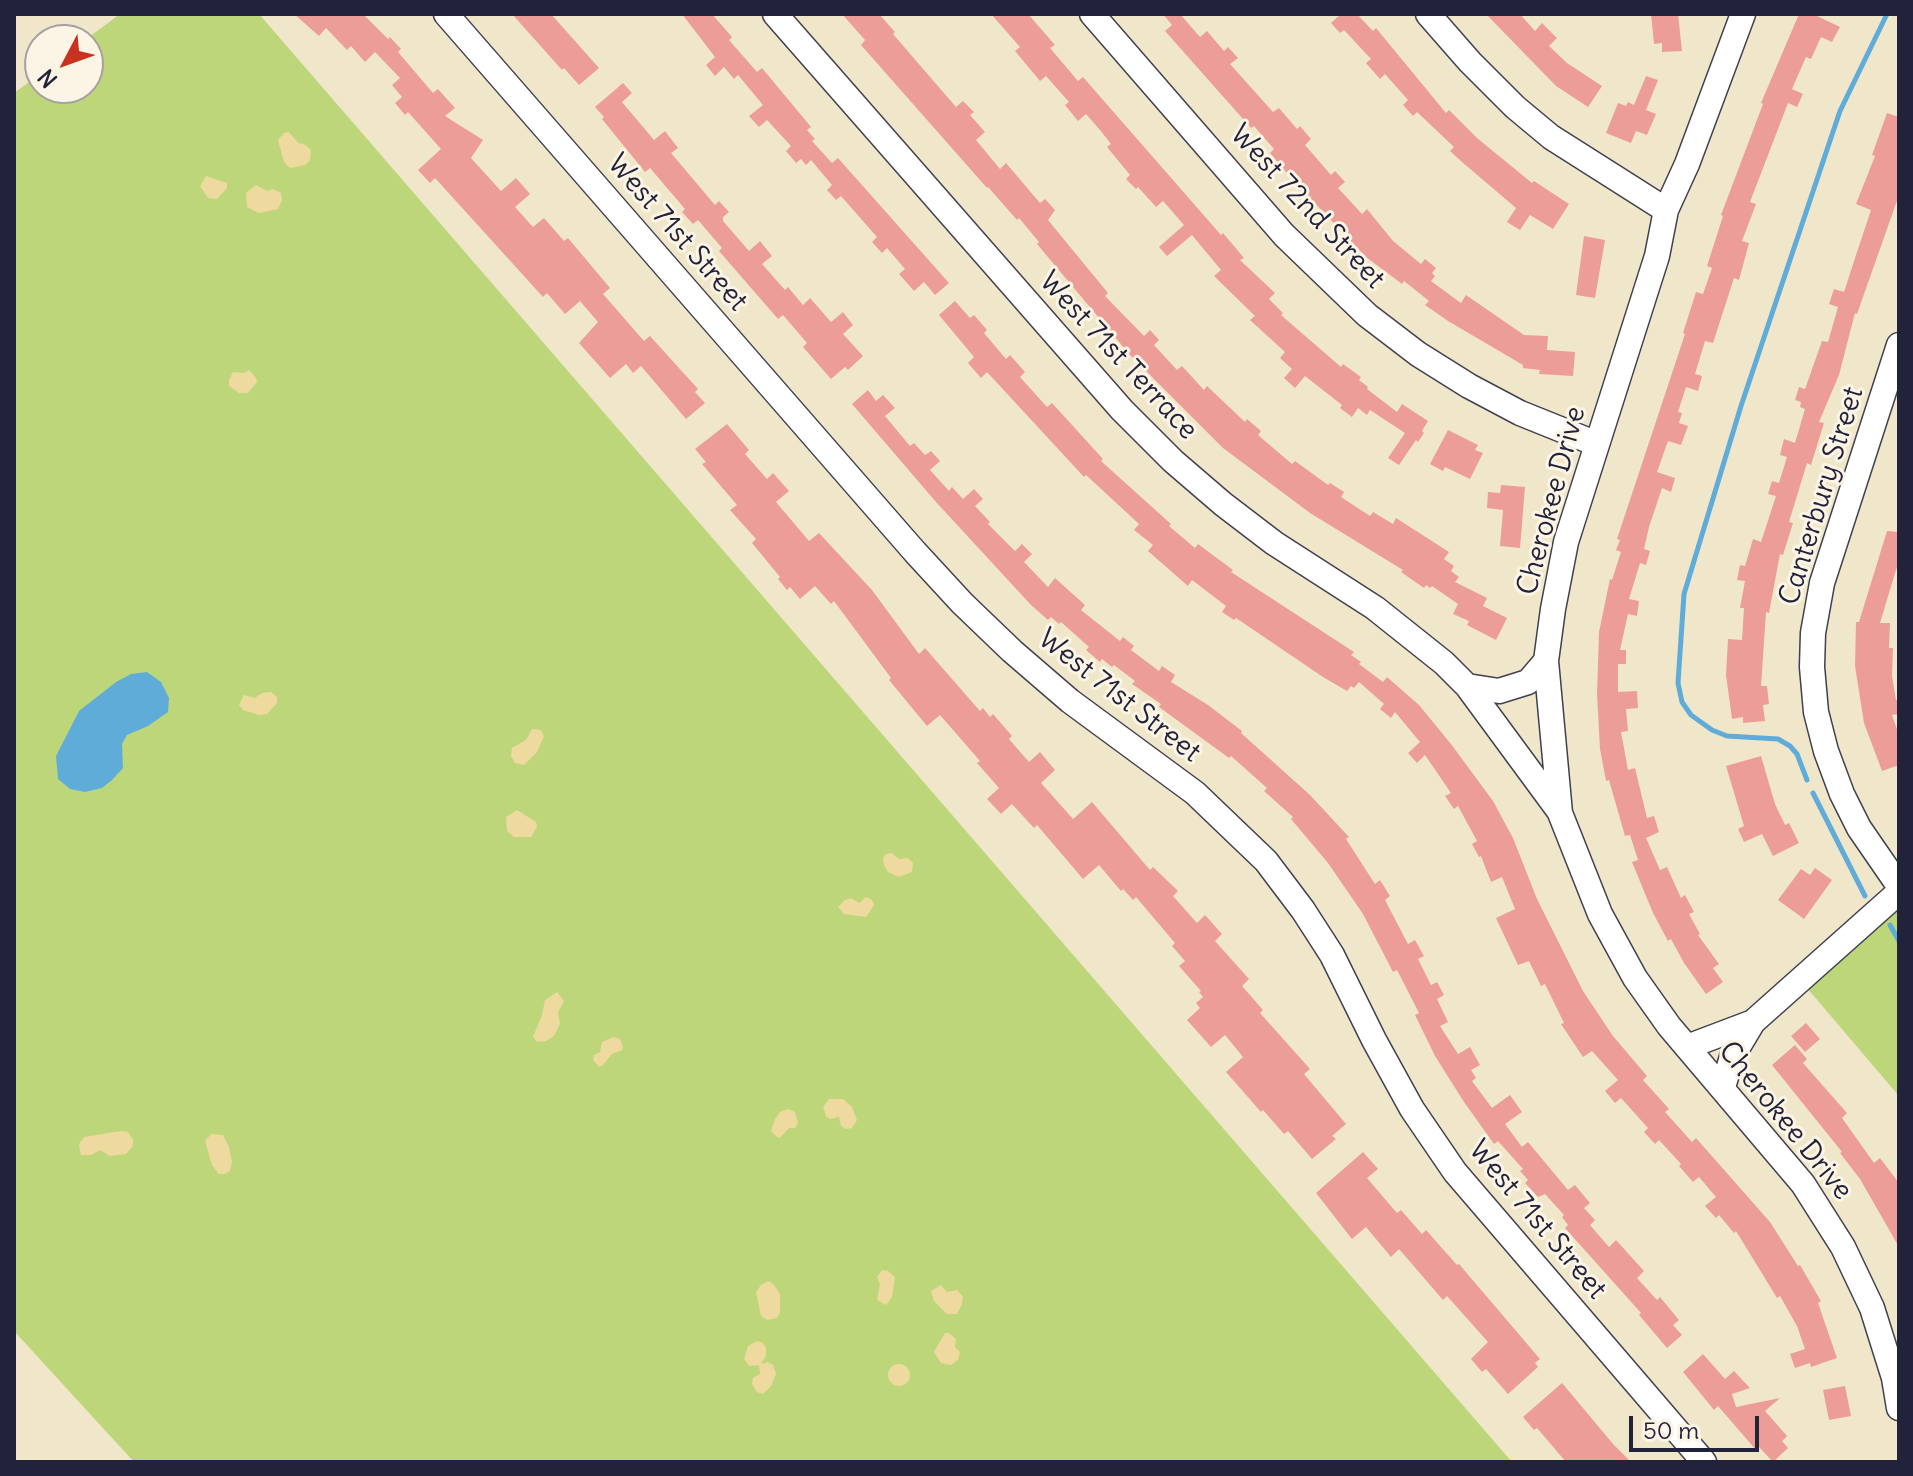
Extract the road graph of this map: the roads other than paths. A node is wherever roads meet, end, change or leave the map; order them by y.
1 (446, 14) edge
2 (775, 14) edge
3 (1092, 14) edge
4 (1428, 14) edge
5 (1743, 14) edge
6 (1666, 210) junction
7 (1899, 345) edge
8 (1597, 444) junction
9 (1546, 661) junction
10 (1467, 686) junction
11 (1560, 813) junction
12 (1899, 886) edge
13 (1899, 892) edge
14 (1753, 1022) junction
15 (1687, 1047) junction
16 (1723, 1087) junction
17 (1899, 1408) edge
18 (1704, 1462) edge

1 - 18 street, West 71st Street
2 - 10 street, West 71st Terrace
3 - 8 street, West 72nd Street
4 - 6 street
5 - 6 street, Cherokee Drive
6 - 8 street, Cherokee Drive
7 - 12 street, Canterbury Street
8 - 9 street, Cherokee Drive
9 - 10 street
9 - 11 street, Cherokee Drive
10 - 11 street, West 71st Terrace
11 - 15 street, Cherokee Drive
13 - 14 street
14 - 15 street
14 - 16 street
15 - 16 street, Cherokee Drive
16 - 17 street, Cherokee Drive

